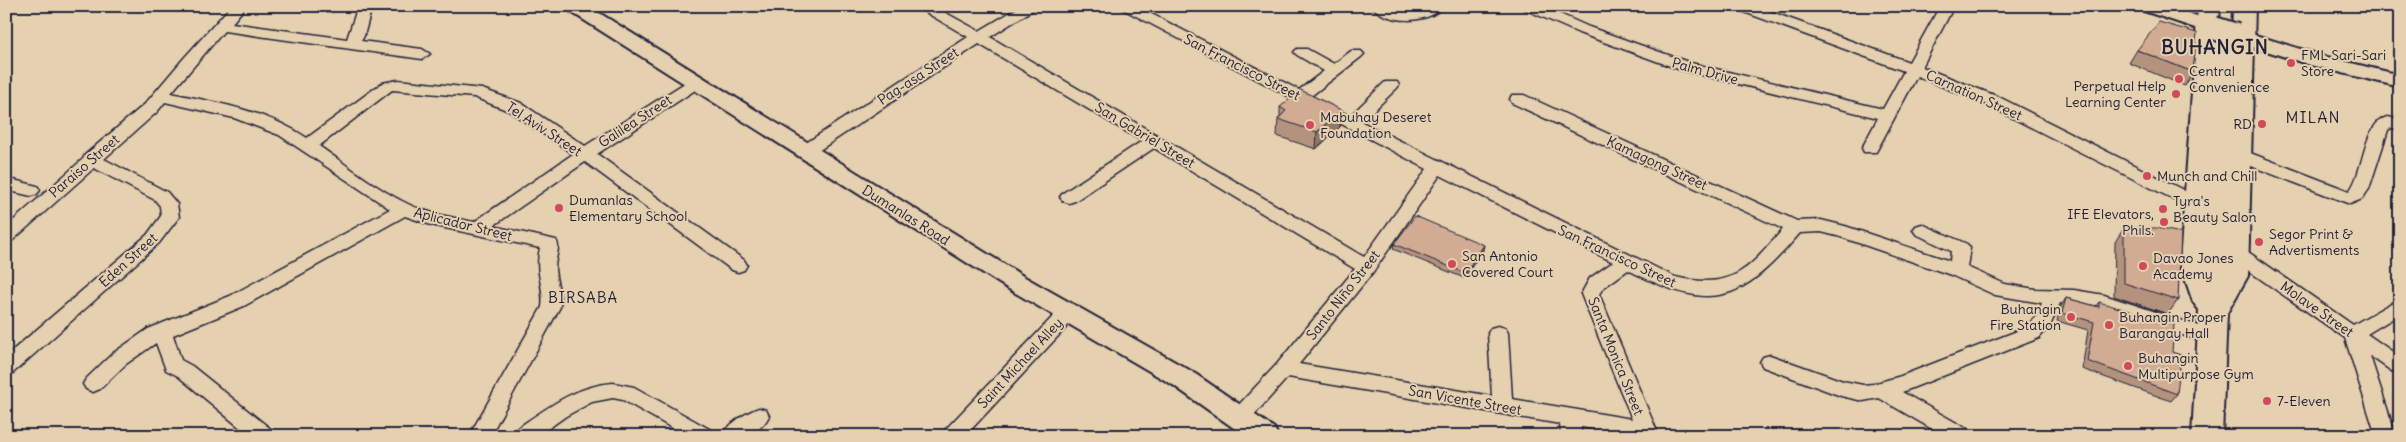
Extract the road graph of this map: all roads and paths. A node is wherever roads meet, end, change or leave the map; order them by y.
1 (239, 6) edge
2 (364, 6) edge
3 (575, 6) edge
4 (922, 6) edge
5 (1032, 6) edge
6 (1124, 6) edge
7 (1379, 6) edge
8 (1436, 6) edge
9 (1529, 6) edge
10 (1741, 6) edge
11 (1947, 6) edge
12 (2148, 6) edge
13 (2244, 6) edge
14 (2224, 25) edge
15 (221, 26) junction
16 (979, 37) junction
17 (352, 43) junction
18 (1302, 52) dead end
19 (422, 54) dead end
20 (1356, 54) dead end
21 (1912, 69) junction
22 (1334, 70) junction
23 (2400, 81) edge
24 (697, 82) junction
25 (1391, 85) dead end
26 (162, 96) junction
27 (1300, 97) junction
28 (1518, 99) dead end
29 (1887, 115) junction
30 (1352, 123) junction
31 (2400, 124) edge
32 (1154, 141) junction
33 (308, 146) junction
34 (1870, 148) dead end
35 (806, 151) junction
36 (585, 154) junction
37 (2239, 155) junction
38 (91, 159) junction
39 (1437, 167) junction
40 (6, 184) edge
41 (31, 190) dead end
42 (1069, 197) dead end
43 (2197, 204) junction
44 (404, 209) junction
45 (1795, 227) junction
46 (476, 229) junction
47 (1922, 230) dead end
48 (6, 237) edge
49 (2235, 252) junction
50 (1626, 262) junction
51 (738, 265) dead end
52 (1367, 267) junction
53 (1957, 270) junction
54 (2052, 298) junction
55 (2400, 305) edge
56 (1068, 312) junction
57 (2211, 326) junction
58 (162, 331) junction
59 (1498, 333) dead end
60 (2353, 334) junction
61 (1770, 362) dead end
62 (2400, 367) edge
63 (6, 368) edge
64 (1284, 369) junction
65 (93, 384) dead end
66 (1882, 390) junction
67 (1502, 406) junction
68 (759, 416) dead end
69 (1240, 417) junction
70 (1570, 427) edge
71 (1648, 433) edge
72 (265, 436) edge
73 (479, 436) edge
74 (522, 436) edge
75 (704, 436) edge
76 (732, 436) edge
77 (952, 436) edge
78 (1265, 436) edge
79 (1962, 436) edge
80 (2206, 436) edge
81 (2386, 436) edge

1 - 15 street, Paraiso Street
2 - 17 street
3 - 24 main road, Dumanlas Road
4 - 16 street, San Gabriel Street
5 - 16 street, Pag-asa Street
6 - 27 street, San Francisco Street
7 - 8 street
9 - 29 street, Palm Drive
10 - 21 street, Carnation Street
11 - 21 street
12 - 14 main road
13 - 14 highway
14 - 23 main road
14 - 37 highway
14 - 43 highway
14 - 57 highway
15 - 17 street
15 - 26 street, Paraiso Street
16 - 32 street, San Gabriel Street
16 - 35 street, Pag-asa Street
17 - 19 street
18 - 22 street
20 - 22 street
21 - 29 street
21 - 43 street, Carnation Street
22 - 27 street
24 - 35 main road, Dumanlas Road
24 - 36 street, Galilea Street
25 - 30 street
26 - 33 street, Aplicador Street
26 - 38 street, Paraiso Street
27 - 30 street, San Francisco Street
28 - 45 street, Kamagong Street
29 - 34 street
30 - 39 street, San Francisco Street
31 - 37 street
32 - 42 street
32 - 52 street, San Gabriel Street
33 - 36 street, Tel Aviv Street
33 - 44 street, Aplicador Street
35 - 56 main road, Dumanlas Road
36 - 46 street, Galilea Street
36 - 51 street, Tel Aviv Street
37 - 49 highway
38 - 48 street, Paraiso Street
38 - 63 street, Eden Street
39 - 50 street, San Francisco Street
39 - 52 street, Santo Niño Street
40 - 41 street
43 - 57 highway
44 - 46 street, Aplicador Street
44 - 58 street
45 - 50 street, San Francisco Street
45 - 53 street
46 - 73 street, Aplicador Street
47 - 53 street
49 - 57 highway
49 - 60 street, Molave Street
50 - 71 street, Santa Monica Street
52 - 64 street, Santo Niño Street
53 - 54 street
54 - 57 street
54 - 66 street
55 - 60 street
56 - 69 main road, Dumanlas Road
56 - 77 street, Saint Michael Alley
57 - 80 highway
58 - 65 street
58 - 72 street
59 - 67 street
60 - 62 street, Molave Street
60 - 81 street
61 - 66 street
64 - 67 street, San Vicente Street
64 - 69 street, Santo Niño Street
66 - 79 street
67 - 70 street, San Vicente Street
68 - 76 street
69 - 78 main road, Dumanlas Road
70 - 71 street, San Vicente Street
74 - 75 street

